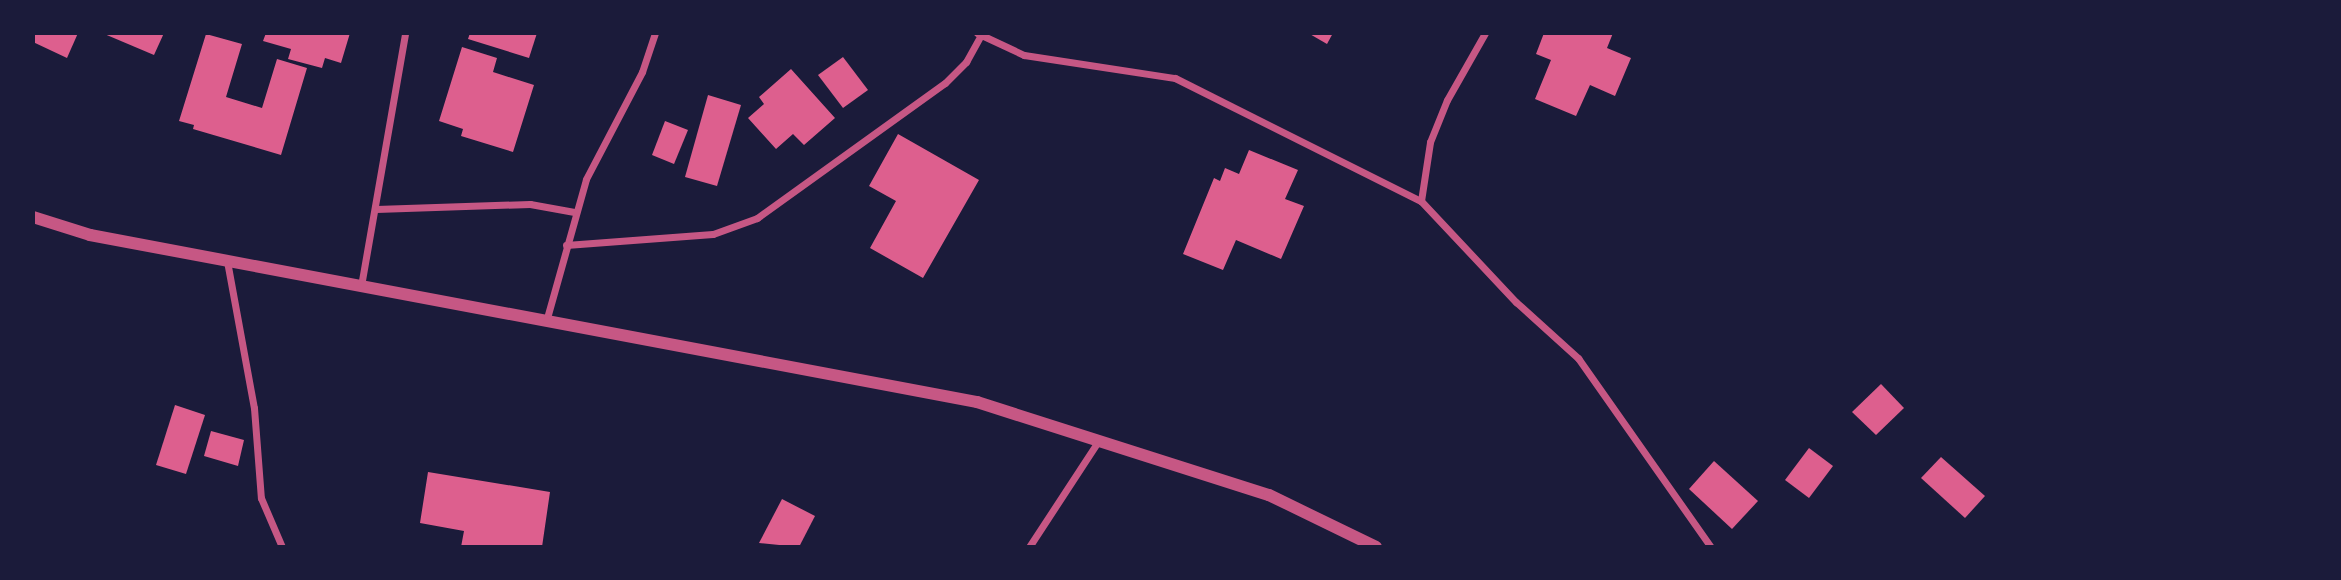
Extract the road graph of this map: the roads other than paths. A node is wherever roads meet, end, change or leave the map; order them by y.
1 (405, 33) edge
2 (655, 33) edge
3 (1485, 33) edge
4 (979, 35) edge
5 (1421, 201) junction
6 (376, 209) junction
7 (574, 212) junction
8 (33, 217) edge
9 (566, 245) junction
10 (226, 258) junction
11 (361, 286) junction
12 (547, 318) junction
13 (1100, 440) junction
14 (282, 547) edge
15 (1029, 547) edge
16 (1376, 547) edge
17 (1711, 547) edge

1 - 6 street
2 - 7 street
3 - 5 street
4 - 5 street
4 - 9 street
5 - 17 street
6 - 7 street
6 - 11 street
7 - 9 street
8 - 10 street
9 - 12 street
10 - 11 street
10 - 14 street
11 - 12 street
12 - 13 street
13 - 15 street
13 - 16 street

